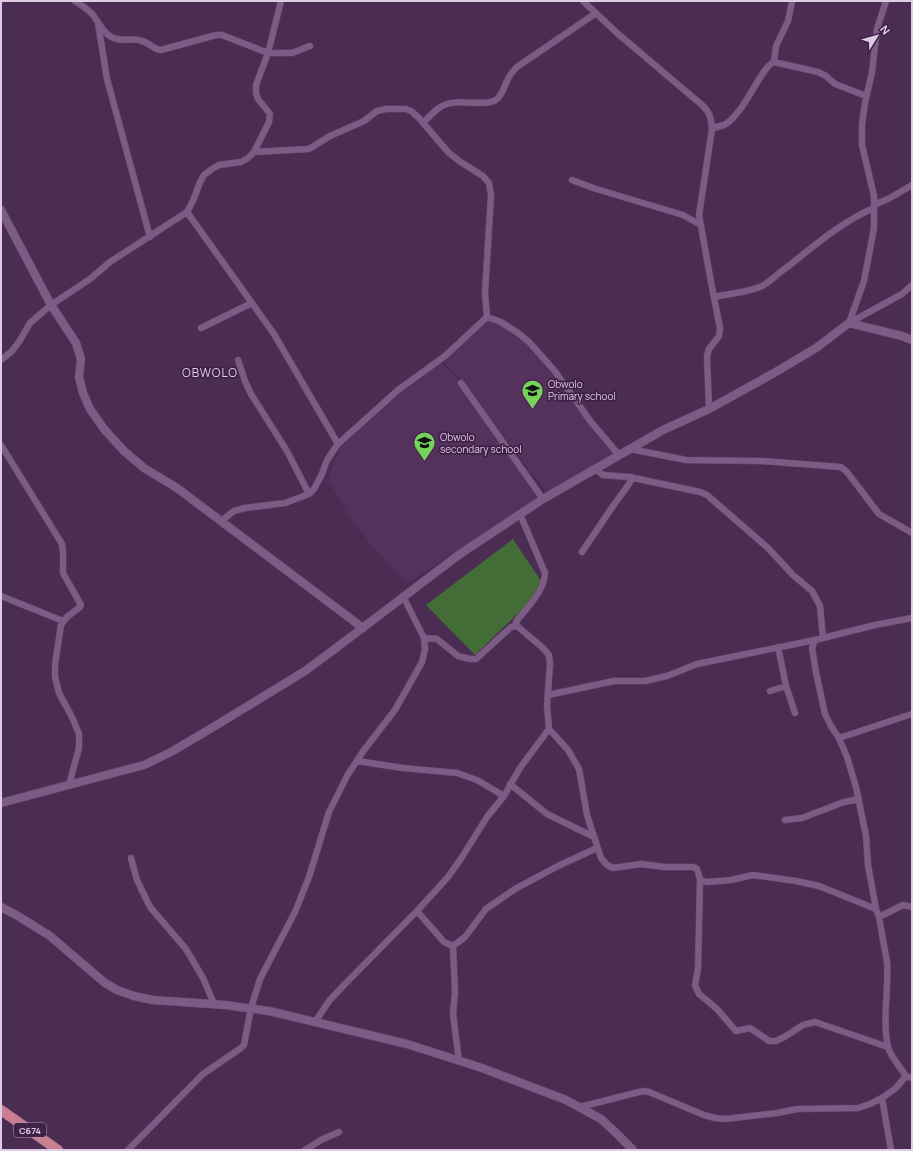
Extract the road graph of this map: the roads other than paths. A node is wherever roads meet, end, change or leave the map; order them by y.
1 (76, 1) edge
2 (281, 1) edge
3 (583, 1) edge
4 (792, 1) edge
5 (886, 1) edge
6 (596, 13) junction
7 (98, 24) junction
8 (310, 46) dead end
9 (268, 53) junction
10 (774, 62) junction
11 (866, 96) junction
12 (423, 123) junction
13 (712, 129) junction
14 (254, 152) junction
15 (572, 180) dead end
16 (912, 185) edge
17 (874, 207) junction
18 (1, 210) edge
19 (187, 212) junction
20 (701, 226) junction
21 (150, 237) junction
22 (912, 285) edge
23 (714, 297) junction
24 (252, 303) junction
25 (51, 306) junction
26 (487, 317) junction
27 (849, 323) junction
28 (202, 328) dead end
29 (912, 340) edge
30 (1, 360) edge
31 (238, 360) dead end
32 (461, 383) dead end
33 (709, 409) junction
34 (338, 444) junction
35 (1, 445) edge
36 (630, 449) junction
37 (619, 455) junction
38 (595, 469) junction
39 (632, 477) junction
40 (309, 494) junction
41 (543, 499) junction
42 (520, 514) junction
43 (221, 521) junction
44 (912, 533) edge
45 (582, 552) dead end
46 (1, 596) edge
47 (403, 596) junction
48 (912, 618) edge
49 (63, 621) junction
50 (517, 626) junction
51 (363, 628) junction
52 (424, 638) junction
53 (824, 638) junction
54 (815, 640) junction
55 (778, 648) junction
56 (786, 686) junction
57 (770, 691) dead end
58 (548, 695) junction
59 (795, 713) dead end
60 (912, 714) edge
61 (549, 729) junction
62 (839, 738) junction
63 (357, 761) junction
64 (510, 784) junction
65 (69, 785) junction
66 (504, 796) junction
67 (859, 799) junction
68 (1, 804) edge
69 (785, 820) dead end
70 (594, 837) junction
71 (597, 848) junction
72 (131, 858) dead end
73 (700, 879) junction
74 (1, 907) edge
75 (912, 907) edge
76 (876, 909) junction
77 (417, 911) junction
78 (879, 917) junction
79 (454, 946) junction
80 (214, 1004) junction
81 (251, 1008) junction
82 (315, 1022) junction
83 (888, 1047) junction
84 (459, 1061) junction
85 (909, 1077) edge
86 (882, 1098) junction
87 (580, 1107) junction
88 (1, 1110) edge
89 (339, 1132) dead end
90 (58, 1150) edge
91 (128, 1150) edge
92 (305, 1150) edge
93 (633, 1150) edge
94 (891, 1150) edge

1 - 7 street
2 - 9 street
3 - 6 street
4 - 10 street
5 - 11 street
6 - 12 street
6 - 13 street
7 - 9 street
7 - 21 street
8 - 9 street
9 - 14 street
10 - 11 street
10 - 13 street
11 - 17 street
12 - 14 street
12 - 26 street
13 - 20 street
14 - 19 street
15 - 20 street
16 - 17 street
17 - 23 street
17 - 27 street
18 - 25 street
19 - 21 street
19 - 24 street
20 - 23 street
21 - 25 street
22 - 27 street
23 - 33 street
24 - 28 street
24 - 34 street
25 - 30 street
25 - 43 street
26 - 34 street
26 - 37 street
27 - 29 street
27 - 33 street
31 - 40 street
32 - 41 street
33 - 36 street
34 - 40 street
35 - 49 street
36 - 37 street
36 - 44 street
37 - 38 street
38 - 39 street
38 - 41 street
39 - 45 street
39 - 53 street
40 - 43 street
41 - 42 street
42 - 47 street
42 - 50 street
43 - 51 street
46 - 49 street
47 - 51 street
47 - 52 street
48 - 53 street
49 - 65 street
50 - 52 street
50 - 58 street
51 - 65 street
52 - 63 street
53 - 54 street
54 - 55 street
54 - 62 street
55 - 56 street
55 - 58 street
56 - 57 street
56 - 59 street
58 - 61 street
60 - 62 street
61 - 64 street
61 - 70 street
62 - 67 street
63 - 66 street
63 - 81 street
64 - 66 street
64 - 70 street
65 - 68 street
66 - 77 street
67 - 69 street
67 - 76 street
70 - 71 street
71 - 73 street
71 - 79 street
72 - 80 street
73 - 76 street
73 - 83 street
74 - 80 street
75 - 78 street
76 - 78 street
77 - 79 street
77 - 82 street
78 - 83 street
79 - 84 street
80 - 81 street
81 - 82 street
81 - 91 street
82 - 84 street
83 - 85 street
84 - 87 street
85 - 86 street
86 - 87 street
86 - 94 street
87 - 93 street
88 - 90 main road, C674
89 - 92 street

